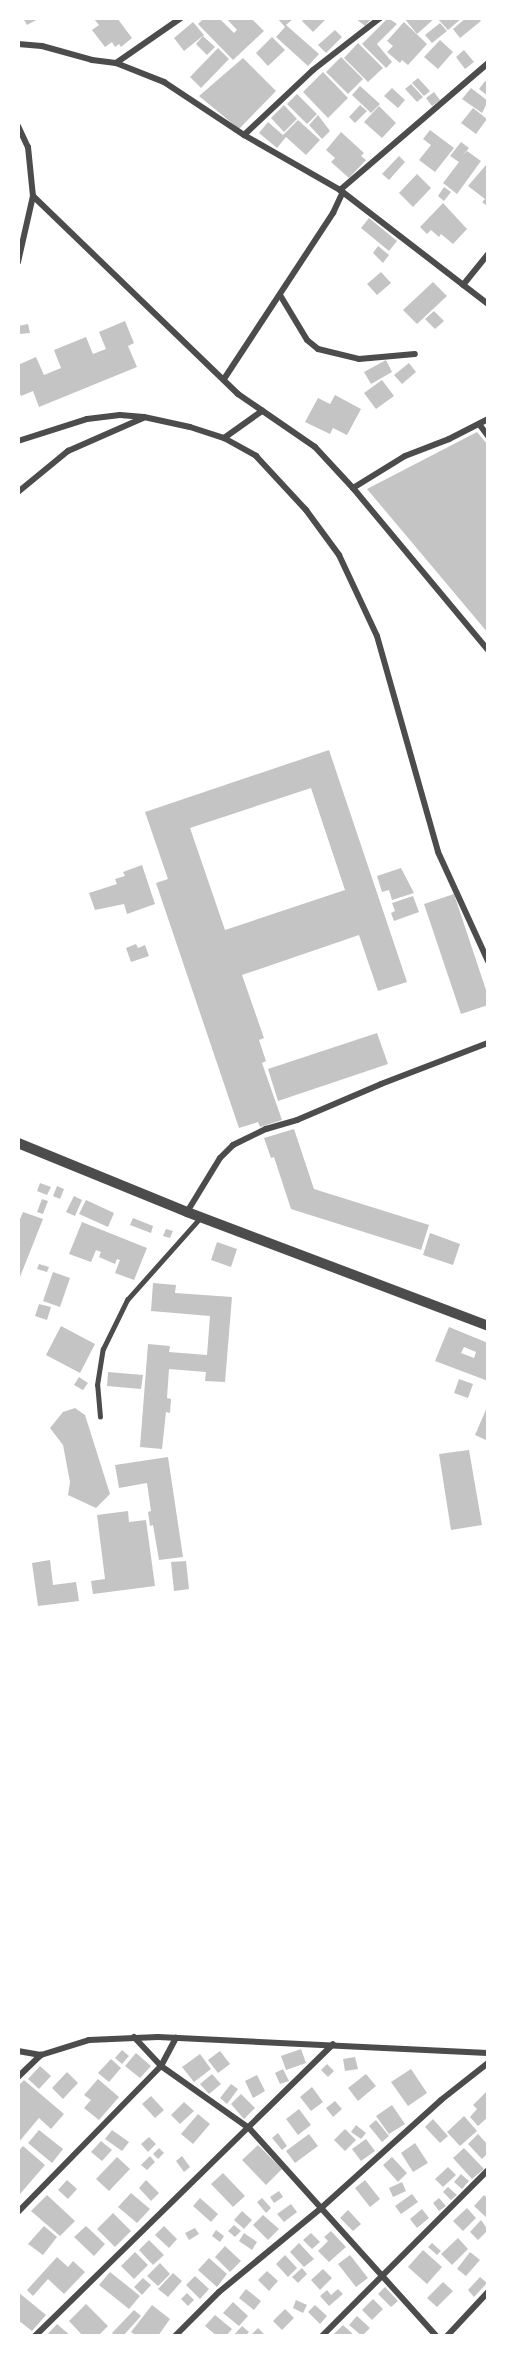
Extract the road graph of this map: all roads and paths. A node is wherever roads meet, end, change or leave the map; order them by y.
1 (181, 18) edge
2 (380, 18) edge
3 (18, 44) edge
4 (116, 63) junction
5 (488, 63) edge
6 (18, 126) edge
7 (244, 135) junction
8 (342, 191) junction
9 (33, 196) junction
10 (488, 254) edge
11 (18, 262) edge
12 (464, 285) junction
13 (280, 295) junction
14 (488, 304) edge
15 (415, 354) dead end
16 (224, 379) junction
17 (262, 411) junction
18 (144, 417) junction
19 (488, 419) edge
20 (479, 424) junction
21 (488, 436) edge
22 (224, 438) junction
23 (18, 441) edge
24 (353, 488) junction
25 (18, 492) edge
26 (488, 650) edge
27 (488, 961) edge
28 (488, 1042) edge
29 (18, 1143) edge
30 (188, 1212) junction
31 (201, 1217) junction
32 (488, 1326) edge
33 (100, 1417) dead end
34 (134, 2037) junction
35 (176, 2038) junction
36 (333, 2044) junction
37 (18, 2051) edge
38 (488, 2053) edge
39 (40, 2055) junction
40 (488, 2063) edge
41 (161, 2066) junction
42 (18, 2077) edge
43 (249, 2128) junction
44 (488, 2170) edge
45 (320, 2209) junction
46 (18, 2212) edge
47 (382, 2276) junction
48 (488, 2292) edge
49 (35, 2336) edge
50 (175, 2336) edge
51 (322, 2336) edge
52 (436, 2336) edge
53 (447, 2336) edge

1 - 4 street
2 - 7 street
3 - 4 street
4 - 7 street
5 - 8 street
6 - 9 street
7 - 8 street
8 - 12 street
8 - 13 street
9 - 11 street
9 - 16 street
10 - 12 street
12 - 14 street
13 - 15 street
13 - 16 street
16 - 17 street
17 - 22 street
17 - 24 street
18 - 22 street
18 - 23 street
18 - 25 street
19 - 20 street
20 - 21 street
20 - 24 street
22 - 27 street
24 - 26 street
28 - 30 street
29 - 30 street
30 - 31 street
31 - 32 street
31 - 33 lane
34 - 35 street
34 - 39 street
34 - 41 street
35 - 36 street
35 - 41 street
36 - 38 street
36 - 43 street
37 - 39 street
39 - 42 street
40 - 45 street
41 - 43 street
41 - 46 street
43 - 45 street
43 - 49 street
44 - 47 street
45 - 47 street
45 - 50 street
47 - 51 street
47 - 52 street
48 - 53 street

